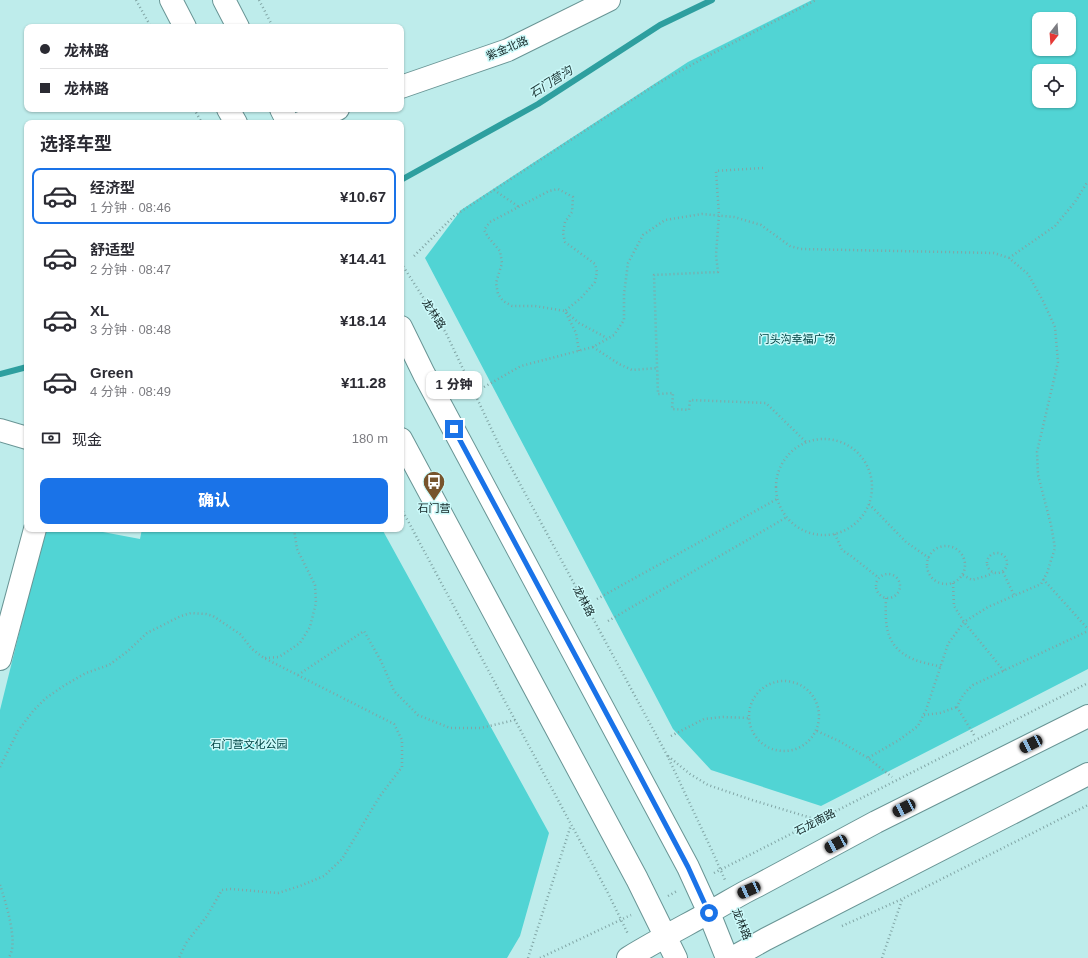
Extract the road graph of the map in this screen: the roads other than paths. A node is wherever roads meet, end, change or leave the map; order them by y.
1 (171, 0) edge
2 (224, 0) edge
3 (609, 0) edge
4 (183, 24) edge
5 (236, 24) edge
6 (404, 86) edge
7 (330, 112) edge
8 (308, 120) edge
9 (404, 333) edge
10 (0, 430) edge
11 (24, 437) edge
12 (404, 445) edge
13 (34, 532) edge
14 (0, 659) edge
15 (1088, 716) edge
16 (1088, 774) edge
17 (709, 913) junction
18 (665, 936) junction
19 (633, 955) edge
20 (676, 958) edge
21 (727, 958) edge
22 (732, 958) edge

1 - 4 main road
2 - 5 main road
3 - 6 main road, 紫金北路
7 - 8 main road
9 - 17 main road
10 - 11 main road
12 - 18 main road
13 - 14 main road
15 - 17 main road
16 - 22 main road
17 - 18 main road
17 - 21 main road
18 - 19 main road
18 - 20 main road

